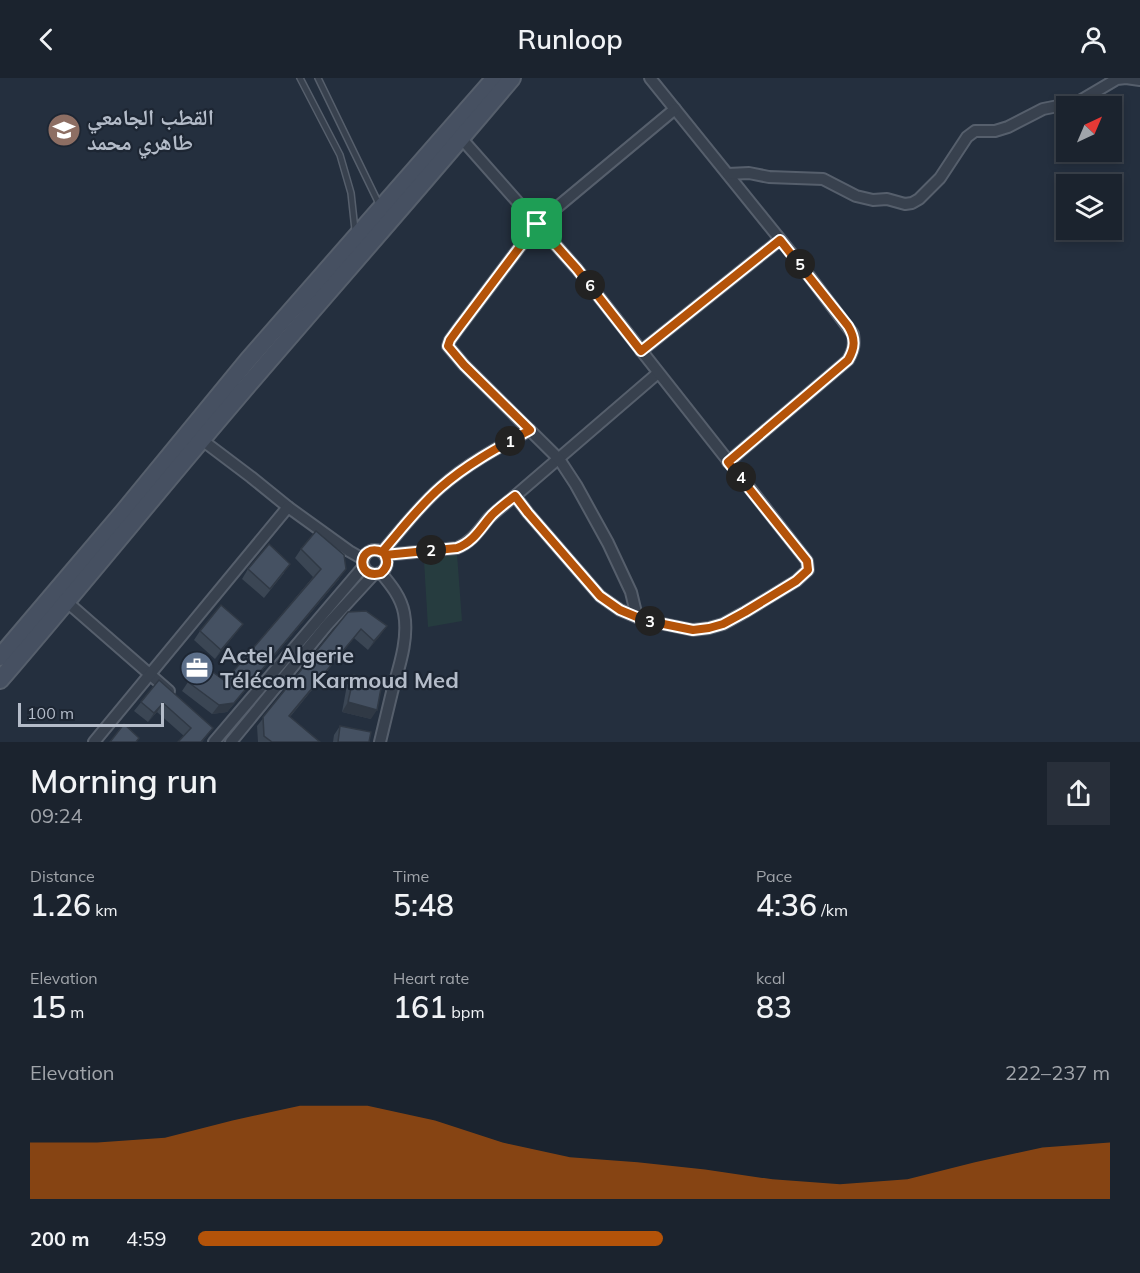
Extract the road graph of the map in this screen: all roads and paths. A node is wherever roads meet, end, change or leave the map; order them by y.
1 (300, 78) edge
2 (318, 78) edge
3 (495, 78) edge
4 (512, 78) edge
5 (650, 78) edge
6 (1140, 80) edge
7 (675, 109) junction
8 (461, 138) junction
9 (728, 174) junction
10 (385, 215) junction
11 (537, 224) junction
12 (356, 237) junction
13 (780, 240) junction
14 (641, 351) junction
15 (658, 373) junction
16 (530, 430) junction
17 (202, 440) junction
18 (559, 459) junction
19 (728, 462) junction
20 (515, 496) junction
21 (288, 507) junction
22 (131, 514) junction
23 (383, 553) junction
24 (363, 563) junction
25 (377, 574) junction
26 (67, 602) junction
27 (637, 617) junction
28 (0, 657) edge
29 (150, 675) junction
30 (0, 680) edge
31 (176, 697) edge
32 (215, 735) edge
33 (94, 742) edge
34 (230, 742) edge
35 (380, 742) edge

1 - 12 lane
2 - 10 lane
3 - 10 main road
4 - 8 main road
5 - 7 street
6 - 9 street
7 - 9 street
7 - 11 street
8 - 10 main road
8 - 11 street
9 - 13 street
10 - 12 main road
10 - 17 main road
11 - 14 street
11 - 16 street
12 - 22 main road
13 - 14 street
13 - 19 street
14 - 15 street
15 - 18 street
15 - 19 street
16 - 18 street
16 - 23 street
17 - 21 street
17 - 22 main road
18 - 20 street
18 - 27 street
19 - 27 street
20 - 23 street
20 - 27 street
21 - 24 street
21 - 29 street
22 - 26 main road
22 - 28 main road
23 - 24 street
23 - 25 street
24 - 25 street
24 - 32 street
25 - 34 street
25 - 35 street
26 - 29 street
26 - 30 main road
29 - 31 street
29 - 33 street
32 - 34 street

